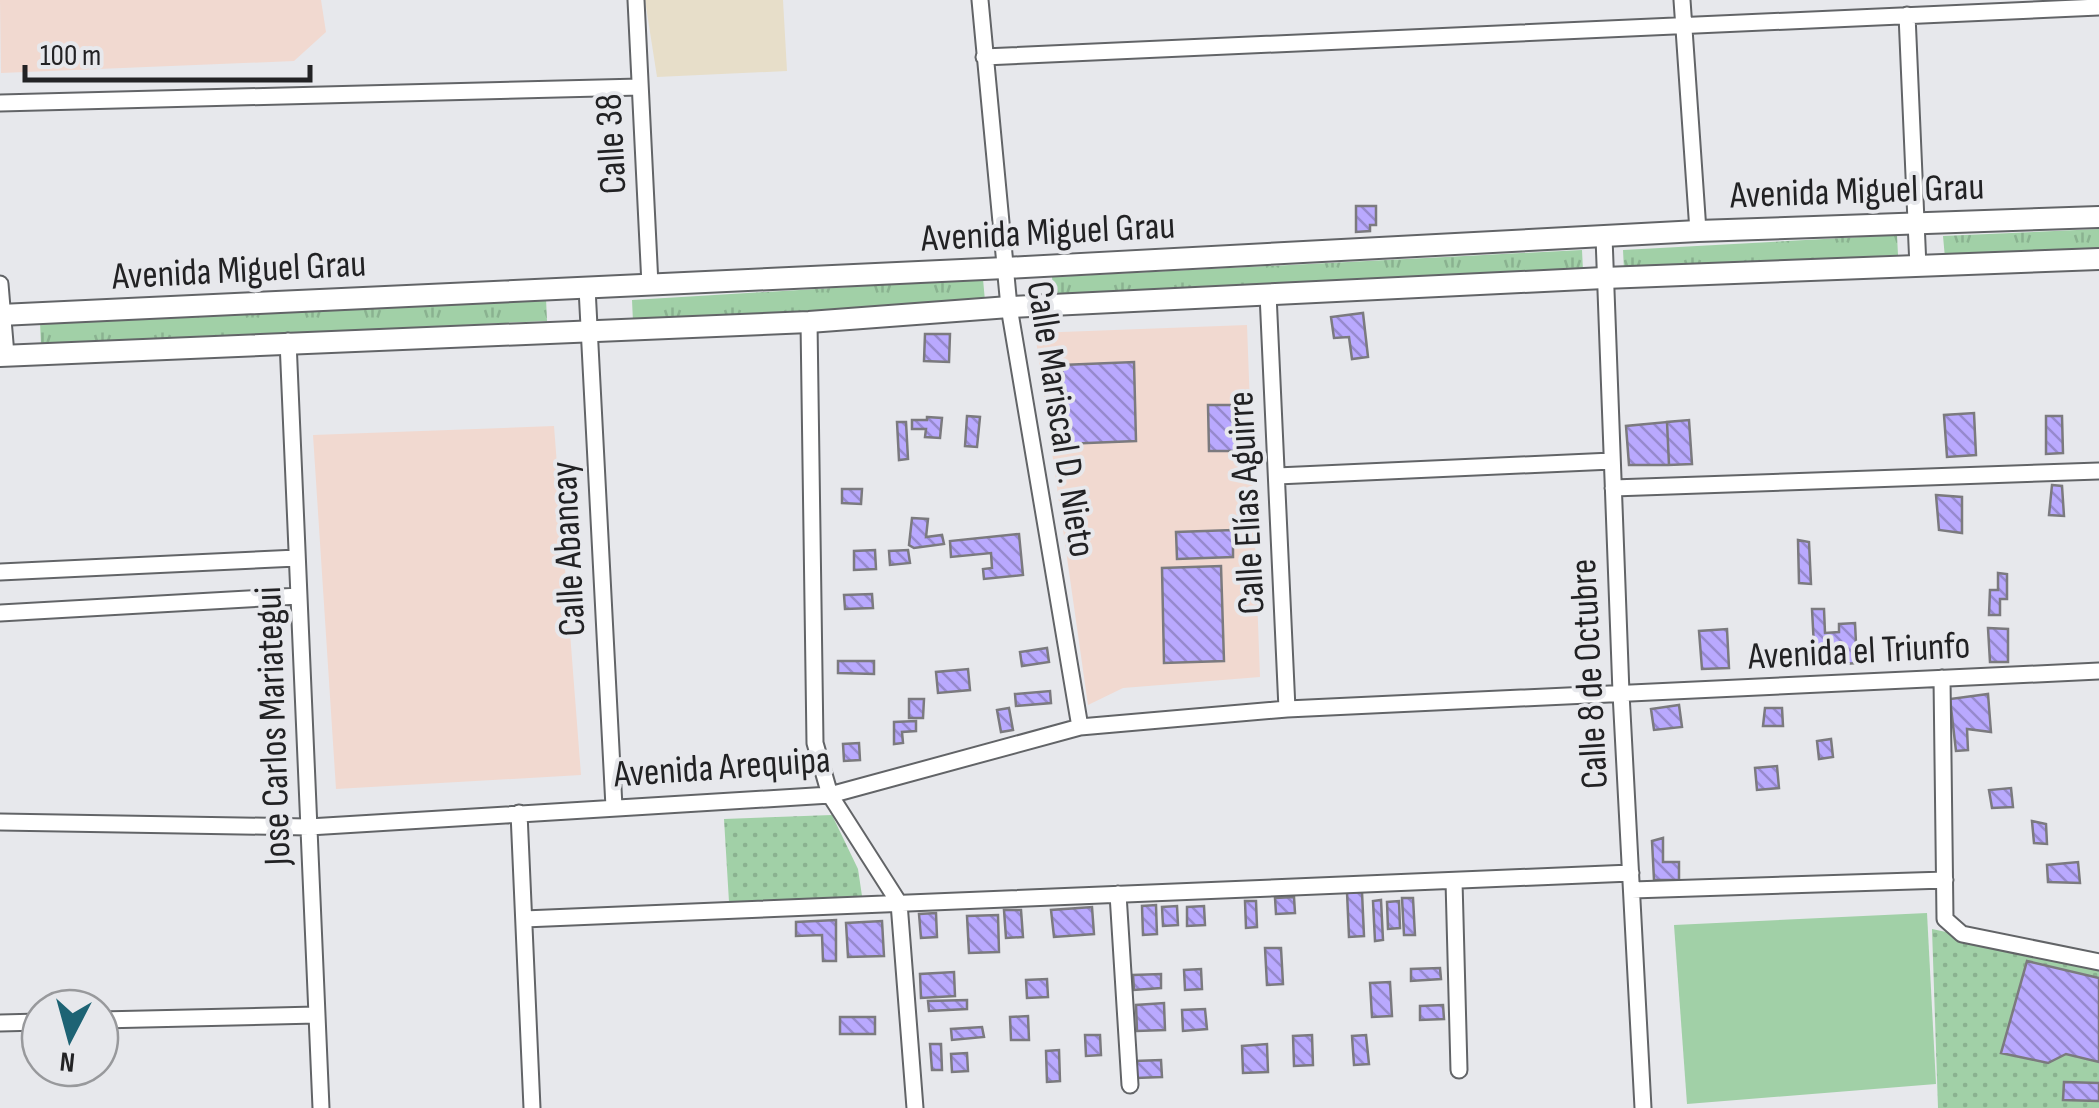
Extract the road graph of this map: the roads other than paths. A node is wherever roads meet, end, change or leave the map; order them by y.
1 (636, 0) edge
2 (980, 0) edge
3 (1682, 0) edge
4 (2099, 7) edge
5 (1907, 15) junction
6 (1684, 25) junction
7 (984, 57) junction
8 (640, 87) junction
9 (0, 103) edge
10 (2099, 217) edge
11 (1916, 223) junction
12 (1698, 231) junction
13 (1604, 237) junction
14 (2099, 260) edge
15 (1918, 266) junction
16 (1004, 268) junction
17 (1604, 278) junction
18 (0, 284) edge
19 (650, 284) junction
20 (587, 288) junction
21 (1268, 294) junction
22 (1009, 307) junction
23 (1, 314) edge
24 (809, 322) junction
25 (588, 331) junction
26 (288, 342) junction
27 (3, 356) edge
28 (1612, 461) junction
29 (2099, 471) edge
30 (1277, 476) junction
31 (1613, 488) junction
32 (297, 558) junction
33 (0, 572) edge
34 (299, 596) junction
35 (0, 612) edge
36 (2099, 671) edge
37 (1942, 678) junction
38 (1621, 694) junction
39 (1288, 709) junction
40 (1080, 727) junction
41 (830, 795) junction
42 (614, 807) junction
43 (519, 814) junction
44 (0, 822) edge
45 (309, 827) junction
46 (1454, 880) junction
47 (1945, 880) junction
48 (1631, 882) junction
49 (1118, 894) junction
50 (899, 904) junction
51 (524, 919) junction
52 (2099, 962) edge
53 (316, 1015) junction
54 (120, 1020) edge
55 (1459, 1070) dead end
56 (1130, 1085) dead end
57 (321, 1108) edge
58 (532, 1108) edge
59 (915, 1108) edge
60 (1643, 1108) edge

1 - 8 street, Calle 38
2 - 7 street, Calle Mariscal D. Nieto
3 - 6 street
4 - 5 street
5 - 6 street
5 - 11 street
6 - 7 street
6 - 12 street
7 - 16 street, Calle Mariscal D. Nieto
8 - 9 street
8 - 19 street, Calle 38
10 - 11 street, Avenida Miguel Grau
11 - 12 street, Avenida Miguel Grau
11 - 15 street
12 - 13 street, Avenida Miguel Grau
13 - 16 street, Avenida Miguel Grau
13 - 17 street, Calle 8 de Octubre
14 - 15 street, Avenida Miguel Grau
15 - 17 street, Avenida Miguel Grau
16 - 19 street, Avenida Miguel Grau
16 - 22 street, Calle Mariscal D. Nieto
17 - 21 street, Avenida Miguel Grau
17 - 28 street, Calle 8 de Octubre
18 - 23 street
19 - 20 street, Avenida Miguel Grau
20 - 23 street, Avenida Miguel Grau
20 - 25 street, Calle Abancay
21 - 22 street, Avenida Miguel Grau
21 - 30 street, Calle Elías Aguirre
22 - 24 street, Avenida Miguel Grau
22 - 40 street, Calle Mariscal D. Nieto
23 - 27 street
24 - 25 street, Avenida Miguel Grau
24 - 41 street
25 - 26 street, Avenida Miguel Grau
25 - 42 street, Calle Abancay
26 - 27 street, Avenida Miguel Grau
26 - 32 street, Jose Carlos Mariategui
28 - 30 street
28 - 31 street, Calle 8 de Octubre
29 - 31 street
30 - 39 street, Calle Elías Aguirre
31 - 38 street, Calle 8 de Octubre
32 - 33 street
32 - 34 street, Jose Carlos Mariategui
34 - 35 street
34 - 45 street, Jose Carlos Mariategui
36 - 37 street, Avenida el Triunfo
37 - 38 street, Avenida el Triunfo
37 - 47 street
38 - 39 street, Avenida Arequipa
38 - 48 street, Calle 8 de Octubre
39 - 40 street, Avenida Arequipa
40 - 41 street, Avenida Arequipa
41 - 42 street, Avenida Arequipa
41 - 50 street
42 - 43 street, Avenida Arequipa
43 - 45 street, Avenida Arequipa
43 - 51 street
44 - 45 street, Avenida Arequipa
45 - 53 street, Jose Carlos Mariategui
46 - 48 street
46 - 49 street
46 - 55 street
47 - 48 street
47 - 52 street
48 - 60 street, Calle 8 de Octubre
49 - 50 street
49 - 56 street
50 - 51 street
50 - 59 street
51 - 58 street
53 - 54 street
53 - 57 street, Jose Carlos Mariategui

